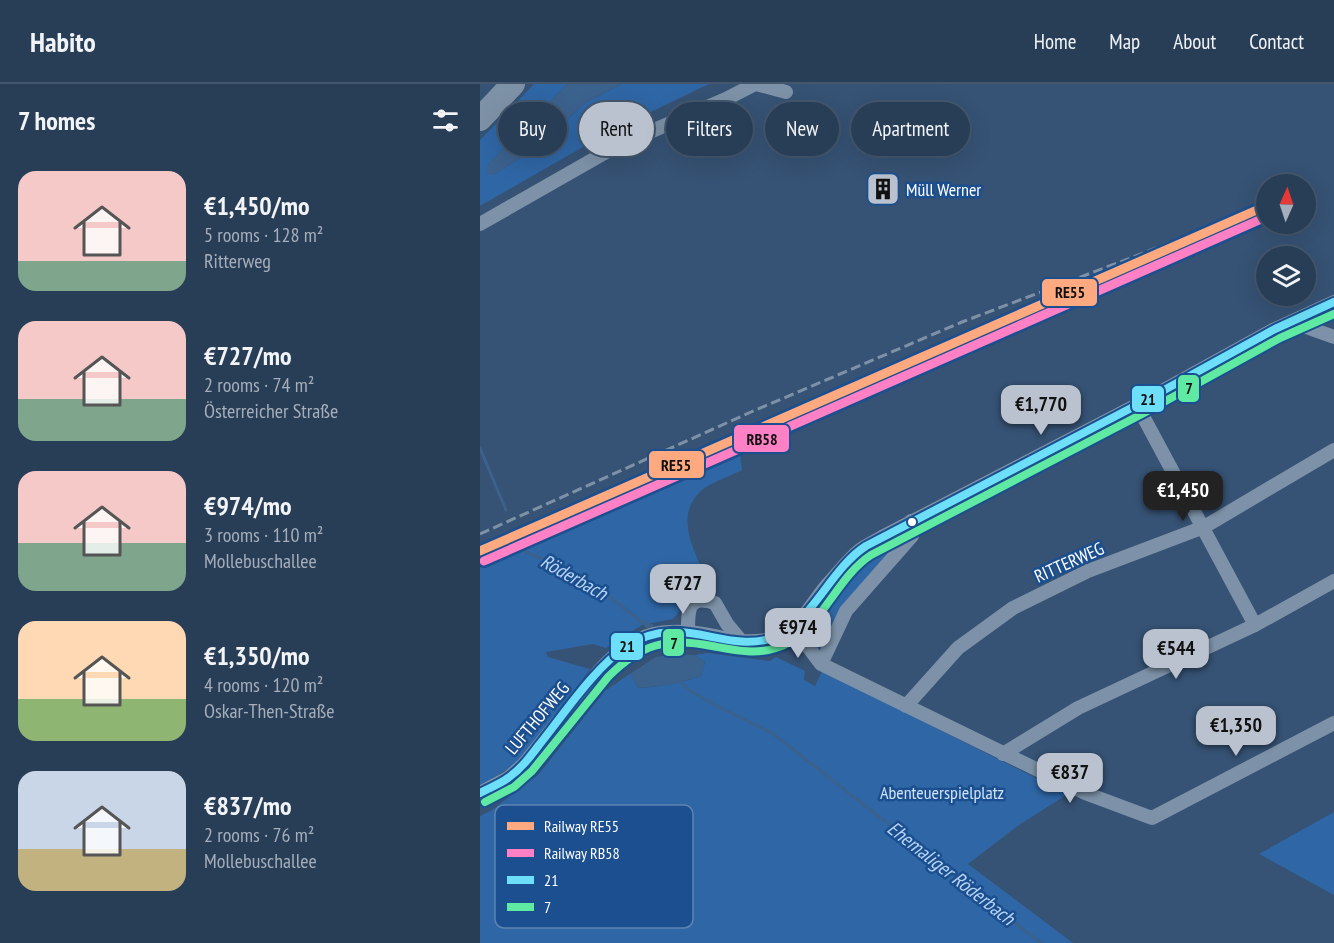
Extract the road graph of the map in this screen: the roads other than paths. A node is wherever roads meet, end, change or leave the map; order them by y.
1 (513, 84) edge
2 (756, 84) edge
3 (785, 88) edge
4 (480, 119) edge
5 (480, 224) edge
6 (1334, 302) edge
7 (1292, 322) junction
8 (1334, 337) edge
9 (1137, 405) junction
10 (1334, 450) edge
11 (911, 521) junction
12 (1203, 527) junction
13 (1334, 581) edge
14 (1255, 625) junction
15 (794, 627) junction
16 (688, 631) junction
17 (742, 642) junction
18 (821, 663) junction
19 (906, 706) junction
20 (1334, 723) edge
21 (1003, 754) junction
22 (480, 793) edge

1 - 4 highway
2 - 3 street
2 - 5 street
6 - 7 street
7 - 8 street
7 - 9 street
9 - 11 street
9 - 12 street
10 - 12 street, RITTERWEG
11 - 15 street
11 - 18 street
12 - 14 street
12 - 19 street, RITTERWEG
13 - 14 street
14 - 21 street
15 - 17 street, LUFTHOFWEG
15 - 18 street
16 - 17 street, LUFTHOFWEG
16 - 17 street
16 - 22 street, LUFTHOFWEG
18 - 19 street
19 - 21 street
20 - 21 street

